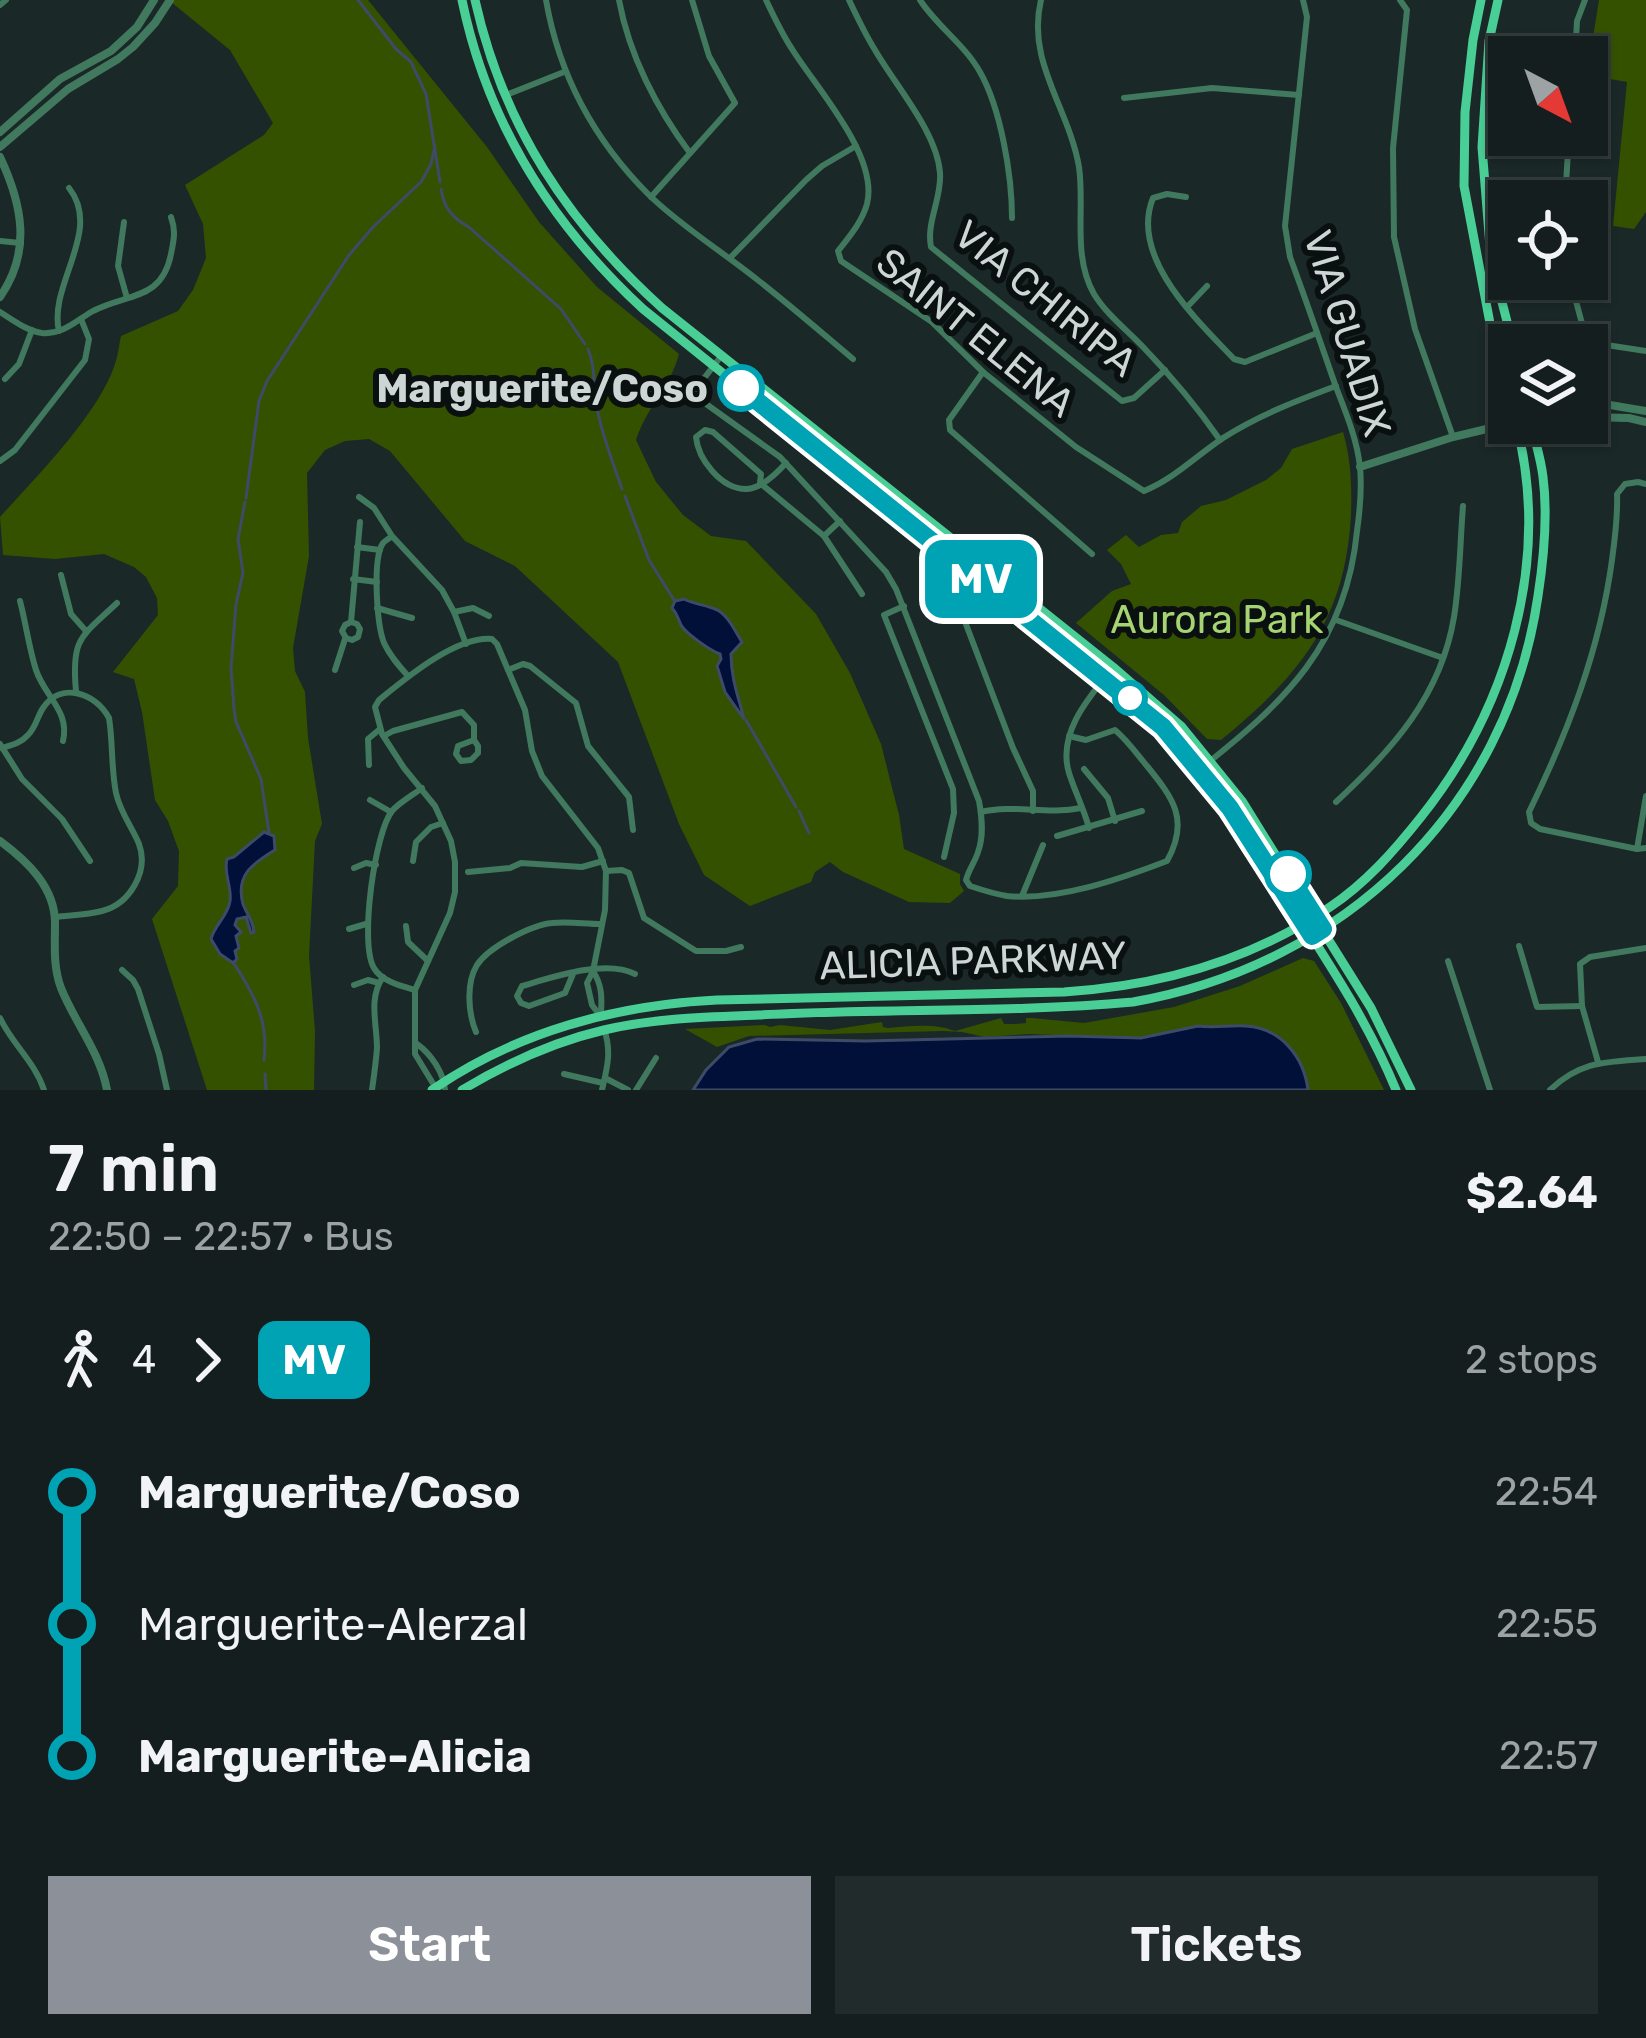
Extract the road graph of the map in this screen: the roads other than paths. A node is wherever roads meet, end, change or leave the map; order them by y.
1 (462, 0) edge
2 (475, 0) edge
3 (546, 0) edge
4 (619, 0) edge
5 (692, 0) edge
6 (766, 0) edge
7 (849, 0) edge
8 (920, 0) edge
9 (1041, 0) edge
10 (1303, 0) edge
11 (1400, 0) edge
12 (1481, 0) edge
13 (1498, 0) edge
14 (1585, 0) edge
15 (154, 1) edge
16 (167, 4) edge
17 (1576, 36) edge
18 (564, 72) junction
19 (506, 95) junction
20 (1299, 95) junction
21 (1124, 98) dead end
22 (34, 100) junction
23 (492, 101) junction
24 (43, 109) junction
25 (0, 131) edge
26 (856, 146) junction
27 (0, 147) edge
28 (690, 153) junction
29 (0, 157) edge
30 (69, 188) dead end
31 (651, 196) junction
32 (1186, 197) dead end
33 (171, 217) dead end
34 (1012, 218) dead end
35 (71, 221) dead end
36 (124, 222) dead end
37 (80, 225) junction
38 (0, 241) edge
39 (21, 243) junction
40 (730, 259) junction
41 (1207, 286) dead end
42 (0, 298) edge
43 (127, 298) junction
44 (1576, 300) edge
45 (1187, 307) junction
46 (0, 312) edge
47 (81, 319) junction
48 (1490, 324) edge
49 (1508, 324) edge
50 (32, 330) junction
51 (59, 331) junction
52 (1318, 333) junction
53 (1646, 351) edge
54 (722, 355) junction
55 (853, 358) dead end
56 (713, 366) junction
57 (1166, 370) junction
58 (983, 372) junction
59 (5, 379) dead end
60 (1336, 386) junction
61 (1608, 405) edge
62 (1646, 411) edge
63 (1608, 418) edge
64 (1646, 422) edge
65 (1488, 430) edge
66 (1453, 437) junction
67 (1220, 440) junction
68 (1518, 444) edge
69 (1538, 444) edge
70 (0, 461) edge
71 (786, 463) junction
72 (1360, 467) junction
73 (760, 483) junction
74 (1646, 484) edge
75 (359, 497) dead end
76 (1463, 506) dead end
77 (841, 521) junction
78 (360, 522) dead end
79 (392, 536) junction
80 (824, 536) junction
81 (357, 547) junction
82 (380, 550) junction
83 (1092, 554) dead end
84 (61, 574) dead end
85 (352, 579) junction
86 (377, 582) junction
87 (940, 584) dead end
88 (862, 594) dead end
89 (20, 601) dead end
90 (117, 603) dead end
91 (904, 606) junction
92 (377, 608) junction
93 (454, 613) junction
94 (489, 616) dead end
95 (412, 618) dead end
96 (1336, 620) junction
97 (351, 622) junction
98 (86, 631) junction
99 (346, 638) junction
100 (466, 644) junction
101 (1443, 658) junction
102 (1113, 667) junction
103 (335, 670) dead end
104 (508, 670) junction
105 (408, 676) junction
106 (1105, 678) junction
107 (76, 692) junction
108 (51, 699) junction
109 (382, 733) junction
110 (1069, 736) junction
111 (473, 740) dead end
112 (63, 741) dead end
113 (1, 746) edge
114 (1211, 760) junction
115 (369, 764) dead end
116 (1084, 769) dead end
117 (1200, 769) junction
118 (972, 782) junction
119 (422, 788) junction
120 (953, 789) junction
121 (1646, 796) edge
122 (370, 800) dead end
123 (1336, 802) dead end
124 (1081, 808) junction
125 (1033, 811) junction
126 (1142, 811) dead end
127 (391, 812) junction
128 (981, 812) junction
129 (1115, 821) junction
130 (443, 823) junction
131 (1089, 828) junction
132 (633, 830) dead end
133 (1057, 836) dead end
134 (0, 841) edge
135 (1043, 845) dead end
136 (1641, 849) edge
137 (944, 857) dead end
138 (90, 861) dead end
139 (413, 861) dead end
140 (603, 861) junction
141 (376, 866) junction
142 (354, 868) dead end
143 (606, 871) junction
144 (468, 872) dead end
145 (1022, 896) junction
146 (1315, 916) junction
147 (55, 917) junction
148 (1304, 923) junction
149 (366, 924) junction
150 (602, 924) junction
151 (406, 926) dead end
152 (349, 928) dead end
153 (1323, 929) junction
154 (1312, 936) junction
155 (1520, 946) dead end
156 (741, 947) dead end
157 (1646, 948) edge
158 (1448, 961) dead end
159 (428, 962) junction
160 (122, 970) dead end
161 (592, 971) junction
162 (573, 974) junction
163 (635, 974) dead end
164 (381, 980) junction
165 (354, 985) dead end
166 (415, 990) junction
167 (1582, 1006) junction
168 (601, 1016) junction
169 (0, 1018) edge
170 (604, 1030) junction
171 (476, 1031) dead end
172 (417, 1043) junction
173 (656, 1058) dead end
174 (1646, 1059) edge
175 (1598, 1062) junction
176 (564, 1074) dead end
177 (603, 1084) edge
178 (439, 1088) edge
179 (1551, 1089) edge
180 (44, 1090) edge
181 (107, 1090) edge
182 (167, 1090) edge
183 (372, 1090) edge
184 (462, 1090) edge
185 (632, 1090) edge
186 (1396, 1090) edge
187 (1411, 1090) edge
188 (1490, 1090) edge

1 - 23 main road
2 - 19 main road
3 - 18 street
4 - 28 street
5 - 28 street
6 - 26 street, SAINT ELENA
7 - 57 street, VIA CHIRIPA
8 - 34 street
9 - 57 street
10 - 20 street, VIA GUADIX
11 - 66 street
12 - 48 main road
13 - 49 main road
14 - 17 street
15 - 16 street
15 - 22 street
16 - 24 street
18 - 19 street
18 - 31 street
19 - 23 street
19 - 54 main road
20 - 21 street
20 - 52 street, VIA GUADIX
22 - 24 street
22 - 25 street
23 - 56 main road
24 - 27 street
26 - 40 street
26 - 58 street, SAINT ELENA
28 - 31 street
29 - 39 street
30 - 37 street
31 - 40 street
32 - 45 street
33 - 43 street
35 - 37 street
36 - 43 street
37 - 51 street
38 - 39 street
39 - 42 street
40 - 55 street
41 - 45 street
43 - 47 street
44 - 53 street
45 - 52 street
46 - 50 street
47 - 51 street
47 - 70 street
50 - 51 street
50 - 59 street
52 - 60 street, VIA GUADIX
54 - 56 street
54 - 102 main road
56 - 71 street
56 - 106 main road
57 - 67 street
58 - 67 street, SAINT ELENA
58 - 83 street
60 - 67 street
60 - 72 street, VIA GUADIX
61 - 62 street
63 - 64 street
65 - 66 street
66 - 72 street
68 - 146 main road, ALICIA PARKWAY
69 - 153 main road, ALICIA PARKWAY
71 - 73 street
71 - 77 street
72 - 96 street, VIA GUADIX
73 - 73 street
73 - 80 street
74 - 136 street
75 - 79 street
76 - 101 street
77 - 80 street
77 - 91 street
78 - 81 street
79 - 82 street
79 - 93 street
80 - 88 street
81 - 82 street
81 - 85 street
82 - 86 street
84 - 98 street
85 - 86 street
85 - 97 street
86 - 92 street
87 - 125 street
89 - 108 street
90 - 98 street
91 - 118 street
91 - 120 street
92 - 95 street
92 - 105 street
93 - 94 street
93 - 100 street
96 - 101 street
96 - 114 street, VIA GUADIX
97 - 99 street
97 - 99 street
98 - 107 street
99 - 103 street
100 - 104 street
100 - 105 street
101 - 123 street
102 - 106 street
102 - 114 main road
104 - 132 street
104 - 140 street
105 - 109 street
106 - 110 street
106 - 117 main road
107 - 108 street
107 - 147 street
108 - 112 street
108 - 113 street
109 - 111 street
109 - 115 street
109 - 119 street
110 - 124 street
110 - 145 street
113 - 138 street
114 - 117 street, VIA GUADIX
114 - 146 main road
116 - 129 street
117 - 148 main road
118 - 120 street
118 - 128 street
119 - 127 street
119 - 130 street
120 - 137 street
121 - 136 street
122 - 127 street
124 - 125 street
124 - 131 street
125 - 128 street
126 - 129 street
127 - 141 street
128 - 145 street
129 - 131 street
130 - 139 street
130 - 159 street
131 - 133 street
134 - 147 street
135 - 145 street
140 - 143 street
140 - 144 street
141 - 142 street
141 - 149 street
143 - 150 street
143 - 156 street
146 - 148 main road, ALICIA PARKWAY
146 - 153 main road
147 - 181 street
148 - 154 main road
148 - 168 main road, ALICIA PARKWAY
149 - 152 street
149 - 164 street
150 - 161 street
150 - 171 street
151 - 159 street
153 - 154 main road, ALICIA PARKWAY
153 - 187 main road
154 - 170 main road, ALICIA PARKWAY
154 - 186 main road
155 - 167 street
157 - 167 street
158 - 188 street
159 - 166 street
160 - 182 street
161 - 162 street
161 - 163 street
161 - 168 street
162 - 162 street
164 - 165 street
164 - 166 street
164 - 183 street
166 - 172 street
167 - 175 street
168 - 170 street
168 - 178 main road, ALICIA PARKWAY
169 - 180 street
170 - 177 street
170 - 184 main road, ALICIA PARKWAY
172 - 178 street
172 - 178 street
173 - 185 street
174 - 175 street
175 - 179 street
176 - 177 street
177 - 185 street

